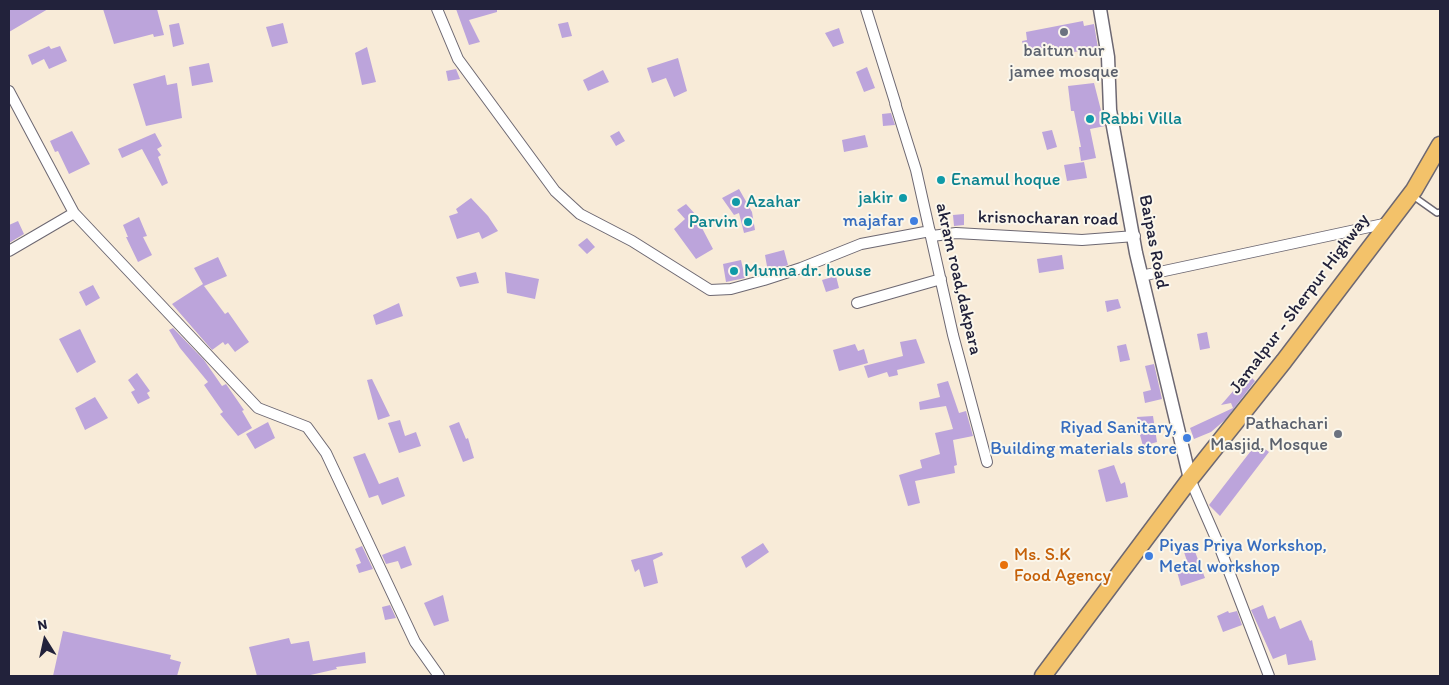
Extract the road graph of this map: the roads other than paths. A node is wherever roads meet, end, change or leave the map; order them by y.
1 (436, 9) edge
2 (866, 9) edge
3 (1100, 9) edge
4 (9, 91) edge
5 (1440, 145) edge
6 (1410, 195) junction
7 (1440, 212) edge
8 (74, 213) junction
9 (1388, 223) junction
10 (931, 233) junction
11 (1135, 236) junction
12 (9, 251) edge
13 (1141, 276) junction
14 (941, 279) junction
15 (857, 303) dead end
16 (987, 462) dead end
17 (1190, 479) junction
18 (439, 676) edge
19 (1044, 676) edge
20 (1269, 676) edge

1 - 10 street, krisnocharan road
2 - 10 street, akram road,dakpara
3 - 11 street, Baipas Road
4 - 8 street
5 - 6 main road, Jamalpur - Sherpur Highway
6 - 7 lane
6 - 9 main road, Jamalpur - Sherpur Highway
8 - 12 street
8 - 18 street
9 - 13 street
9 - 17 main road, Jamalpur - Sherpur Highway
10 - 11 street, krisnocharan road
10 - 14 street, akram road,dakpara
11 - 13 street, Baipas Road
13 - 17 street, Baipas Road
14 - 15 street
14 - 16 street, akram road,dakpara
17 - 19 main road, Jamalpur - Sherpur Highway
17 - 20 street

